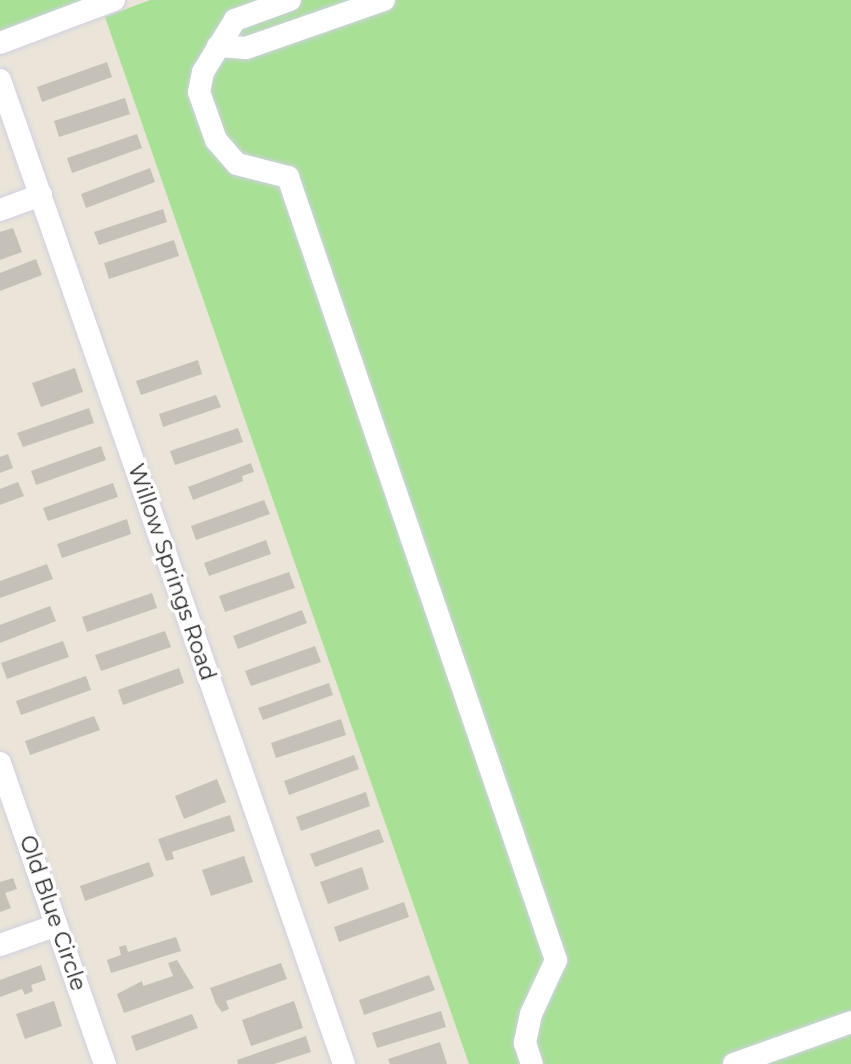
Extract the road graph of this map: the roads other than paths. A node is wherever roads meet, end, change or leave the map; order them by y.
1 (114, 0) edge
2 (290, 0) edge
3 (384, 0) edge
4 (0, 43) edge
5 (218, 46) junction
6 (0, 80) edge
7 (41, 195) junction
8 (0, 210) edge
9 (0, 763) edge
10 (57, 925) junction
11 (0, 945) edge
12 (851, 1022) edge
13 (105, 1064) edge
14 (344, 1064) edge
15 (532, 1064) edge
16 (734, 1064) edge

1 - 4 street
2 - 5 street
3 - 5 street
5 - 15 street
6 - 7 street, Willow Springs Road
7 - 8 street
7 - 14 street, Willow Springs Road
9 - 10 street, Old Blue Circle
10 - 11 street
10 - 13 street, Old Blue Circle
12 - 16 street

